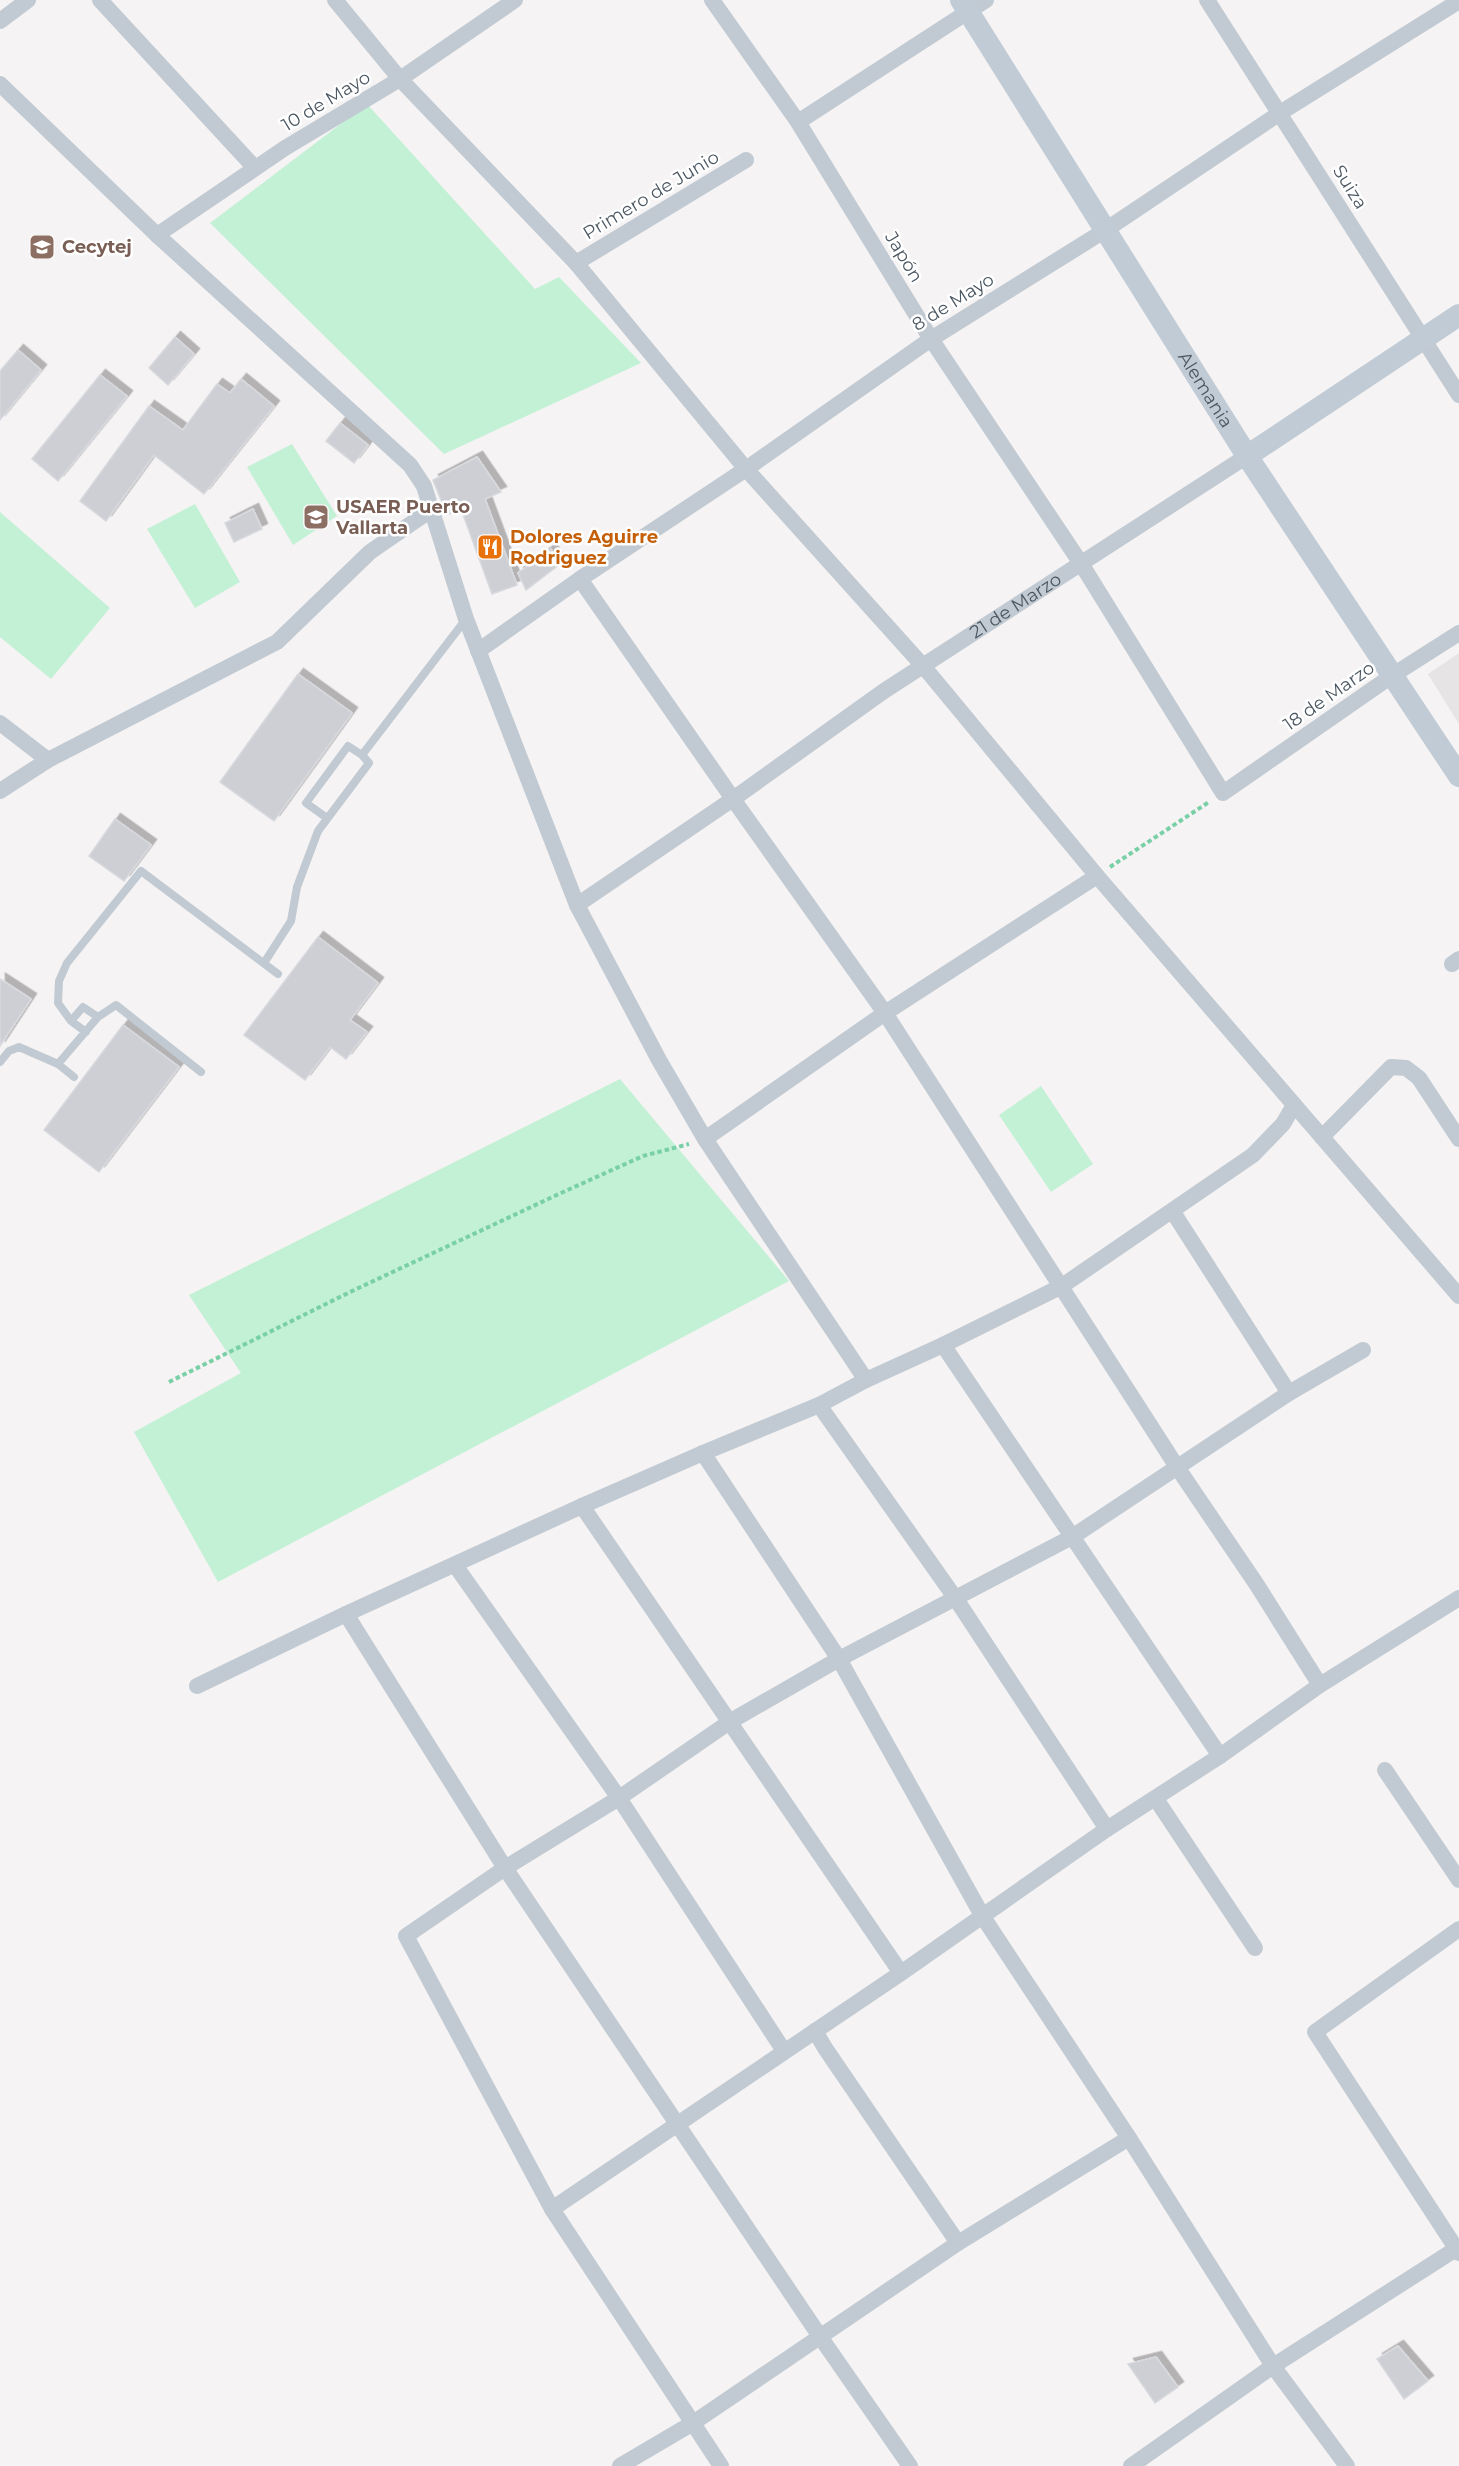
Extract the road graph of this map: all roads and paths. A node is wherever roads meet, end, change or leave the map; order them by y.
1 (28, 0) edge
2 (100, 0) edge
3 (334, 0) edge
4 (515, 0) edge
5 (712, 0) edge
6 (1207, 0) edge
7 (1458, 2) edge
8 (972, 4) edge
9 (0, 21) edge
10 (400, 79) junction
11 (0, 84) edge
12 (1280, 113) junction
13 (798, 122) junction
14 (746, 160) dead end
15 (255, 168) junction
16 (1104, 231) junction
17 (157, 235) junction
18 (576, 263) junction
19 (1459, 315) edge
20 (931, 339) junction
21 (1423, 339) junction
22 (1459, 395) edge
23 (1246, 456) junction
24 (746, 469) junction
25 (431, 510) junction
26 (1082, 565) junction
27 (580, 579) junction
28 (466, 619) junction
29 (1459, 633) edge
30 (478, 651) junction
31 (924, 667) junction
32 (1393, 675) junction
33 (0, 723) edge
34 (362, 755) junction
35 (48, 760) junction
36 (1459, 776) edge
37 (0, 792) edge
38 (1223, 793) junction
39 (733, 799) junction
40 (327, 818) junction
41 (1097, 876) junction
42 (577, 905) junction
43 (264, 963) junction
44 (278, 974) dead end
45 (885, 1013) junction
46 (98, 1017) junction
47 (71, 1021) junction
48 (86, 1032) junction
49 (0, 1062) edge
50 (58, 1064) junction
51 (201, 1072) dead end
52 (74, 1077) dead end
53 (1294, 1105) junction
54 (1322, 1137) junction
55 (705, 1139) junction
56 (1459, 1139) edge
57 (1173, 1212) junction
58 (1453, 1277) edge
59 (1062, 1286) junction
60 (1459, 1296) edge
61 (943, 1345) junction
62 (1363, 1350) dead end
63 (866, 1380) junction
64 (169, 1382) dead end
65 (1289, 1393) junction
66 (819, 1405) junction
67 (703, 1453) junction
68 (1177, 1467) junction
69 (582, 1506) junction
70 (1072, 1537) junction
71 (455, 1565) junction
72 (1459, 1598) edge
73 (956, 1599) junction
74 (346, 1614) junction
75 (839, 1659) junction
76 (1320, 1685) junction
77 (197, 1686) dead end
78 (731, 1722) junction
79 (1220, 1756) junction
80 (1385, 1770) dead end
81 (619, 1798) junction
82 (1156, 1799) junction
83 (1107, 1829) junction
84 (505, 1868) junction
85 (1459, 1880) edge
86 (982, 1917) junction
87 (1459, 1929) edge
88 (1255, 1948) dead end
89 (901, 1973) junction
90 (815, 2031) junction
91 (784, 2051) junction
92 (677, 2124) junction
93 (1129, 2138) junction
94 (552, 2209) junction
95 (958, 2243) junction
96 (1458, 2250) edge
97 (821, 2338) junction
98 (1273, 2366) junction
99 (693, 2423) junction
100 (620, 2466) edge
101 (721, 2466) edge
102 (910, 2466) edge
103 (1131, 2466) edge
104 (1347, 2466) edge

1 - 9 street
2 - 15 street
3 - 10 street
4 - 10 street, 10 de Mayo
5 - 13 street, Japón
6 - 12 street, Suiza
7 - 12 street, 8 de Mayo
8 - 13 street
8 - 16 street, Alemania
10 - 15 street, 10 de Mayo
10 - 18 street
11 - 17 street
12 - 16 street, 8 de Mayo
12 - 21 street, Suiza
13 - 20 street, Japón
14 - 18 street, Primero de Junio
15 - 17 street, 10 de Mayo
16 - 20 street, 8 de Mayo
16 - 23 street, Alemania
17 - 25 street
18 - 24 street
19 - 21 street, 21 de Marzo
20 - 24 street, 8 de Mayo
20 - 26 street, Japón
21 - 22 street, Suiza
21 - 23 street, 21 de Marzo
23 - 26 street, 21 de Marzo
23 - 32 street, Alemania
24 - 27 street, 8 de Mayo
24 - 31 street
25 - 28 street
25 - 35 street
26 - 31 street, 21 de Marzo
26 - 38 street, Japón
27 - 30 street, 8 de Mayo
27 - 39 street
28 - 30 street
28 - 34 lane
29 - 32 street, 18 de Marzo
30 - 42 street
31 - 39 street, 21 de Marzo
31 - 41 street
32 - 36 street, Alemania
32 - 38 street, 18 de Marzo
33 - 35 street
34 - 40 lane
34 - 40 lane
35 - 37 street
38 - 41 path
39 - 42 street, 21 de Marzo
39 - 45 street
40 - 43 lane
41 - 45 street
41 - 53 street
42 - 55 street
43 - 44 lane
43 - 47 lane
45 - 55 street
45 - 59 street
46 - 47 lane
46 - 48 lane
46 - 51 lane
47 - 48 lane
48 - 50 lane
49 - 50 lane
50 - 52 lane
53 - 54 street
53 - 57 street
54 - 56 street
54 - 58 street
55 - 63 street
55 - 64 path
57 - 59 street
57 - 65 street
58 - 60 street
59 - 61 street
59 - 68 street
61 - 63 street
61 - 70 street
62 - 65 street
63 - 66 street
65 - 68 street
66 - 67 street
66 - 73 street
67 - 69 street
67 - 75 street
68 - 70 street
68 - 76 street
69 - 71 street
69 - 78 street
70 - 73 street
70 - 79 street
71 - 74 street
71 - 81 street
72 - 76 street
73 - 75 street
73 - 83 street
74 - 77 street
74 - 84 street
75 - 78 street
75 - 86 street
76 - 79 street
78 - 81 street
78 - 89 street
79 - 82 street
80 - 85 street
81 - 84 street
81 - 91 street
82 - 83 street
82 - 88 street
83 - 86 street
84 - 92 street
84 - 94 street
86 - 89 street
86 - 93 street
87 - 96 street
89 - 90 street
90 - 91 street
90 - 95 street
91 - 92 street
92 - 94 street
92 - 97 street
93 - 95 street
93 - 98 street
94 - 99 street
95 - 97 street
96 - 98 street
97 - 99 street
97 - 102 street
98 - 103 street
98 - 104 street
99 - 100 street
99 - 101 street

